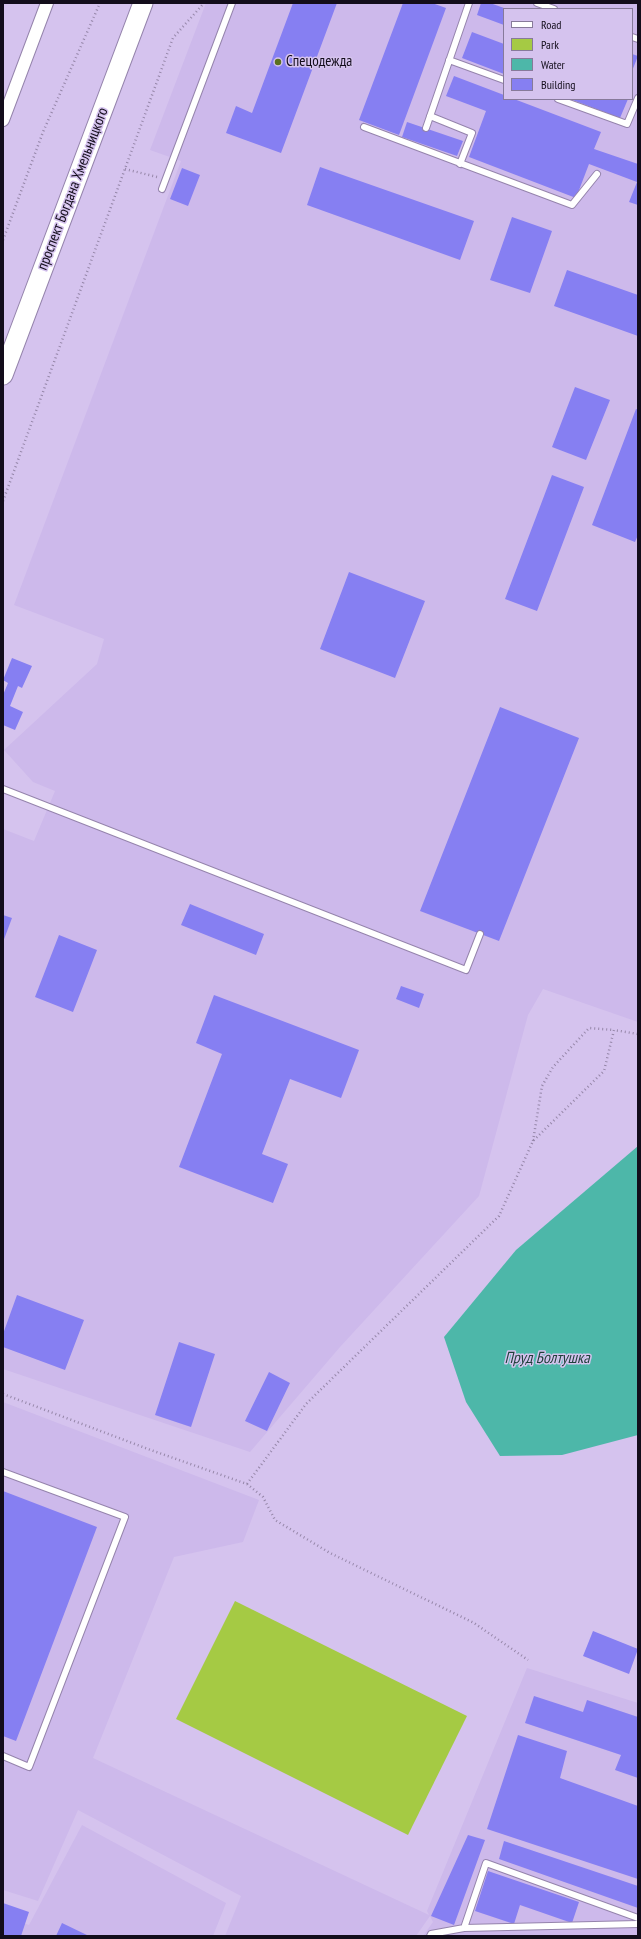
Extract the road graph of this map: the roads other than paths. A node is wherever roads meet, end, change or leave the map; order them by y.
1 (46, 3) edge
2 (143, 3) edge
3 (232, 3) edge
4 (469, 3) edge
5 (537, 3) edge
6 (551, 8) edge
7 (450, 60) junction
8 (503, 80) edge
9 (638, 98) edge
10 (561, 100) edge
11 (430, 116) junction
12 (3, 120) edge
13 (364, 127) dead end
14 (426, 128) dead end
15 (460, 164) junction
16 (597, 174) dead end
17 (162, 189) dead end
18 (3, 375) edge
19 (3, 789) edge
20 (480, 934) dead end
21 (3, 1472) edge
22 (3, 1756) edge
23 (638, 1918) edge
24 (638, 1924) edge
25 (464, 1928) junction
26 (430, 1936) edge

1 - 12 street
2 - 18 main road, проспект Богдана Хмельницкого
3 - 17 lane
4 - 7 lane
5 - 6 lane
7 - 8 lane
7 - 11 lane
9 - 10 lane
11 - 14 lane
11 - 15 lane
13 - 15 lane
15 - 16 lane
19 - 20 lane
21 - 22 lane
23 - 25 lane
24 - 25 lane
25 - 26 lane

